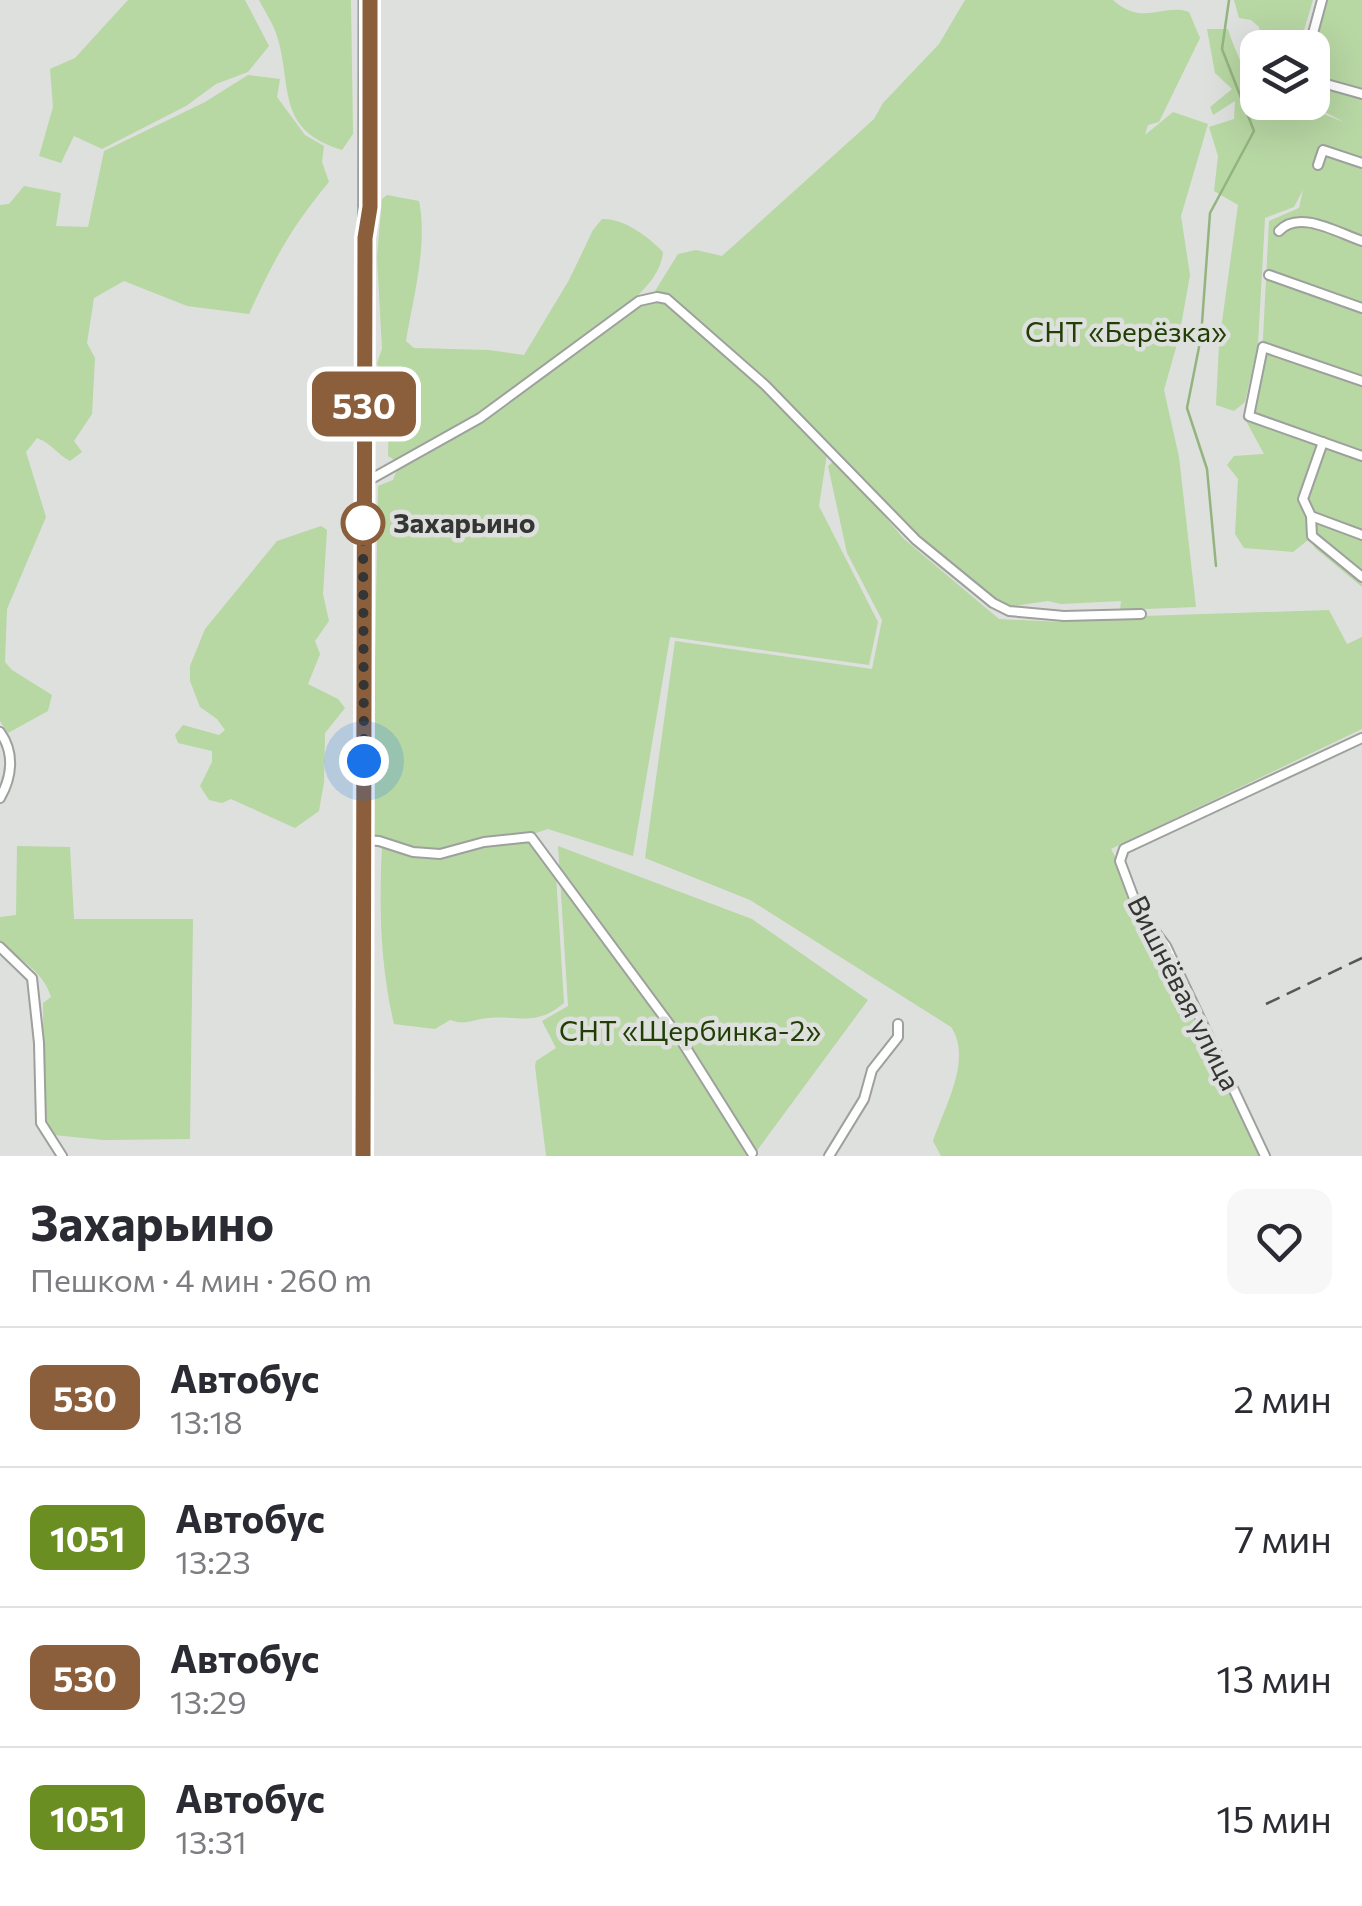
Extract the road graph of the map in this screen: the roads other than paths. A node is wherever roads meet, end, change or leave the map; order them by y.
1 (368, 0) edge
2 (1322, 0) edge
3 (1314, 30) edge
4 (1330, 85) edge
5 (1362, 94) edge
6 (1362, 163) edge
7 (1318, 165) dead end
8 (1279, 231) dead end
9 (1362, 241) edge
10 (1269, 275) dead end
11 (1362, 308) edge
12 (1362, 381) edge
13 (1322, 442) junction
14 (1362, 456) edge
15 (364, 483) junction
16 (1311, 516) junction
17 (1362, 534) edge
18 (1362, 577) edge
19 (1141, 614) dead end
20 (0, 732) edge
21 (1362, 738) edge
22 (0, 798) edge
23 (364, 840) junction
24 (0, 947) edge
25 (898, 1024) dead end
26 (752, 1153) dead end
27 (62, 1156) edge
28 (362, 1156) edge
29 (829, 1156) edge
30 (1265, 1156) edge

1 - 15 main road
2 - 3 street
4 - 5 street
6 - 7 street
8 - 9 street
10 - 11 street
12 - 13 street
13 - 14 street
13 - 16 street
15 - 19 street
15 - 23 main road
16 - 17 street
16 - 18 street
20 - 22 street
21 - 30 street, Вишнёвая улица
23 - 26 street
23 - 28 main road
24 - 27 street
25 - 29 street

